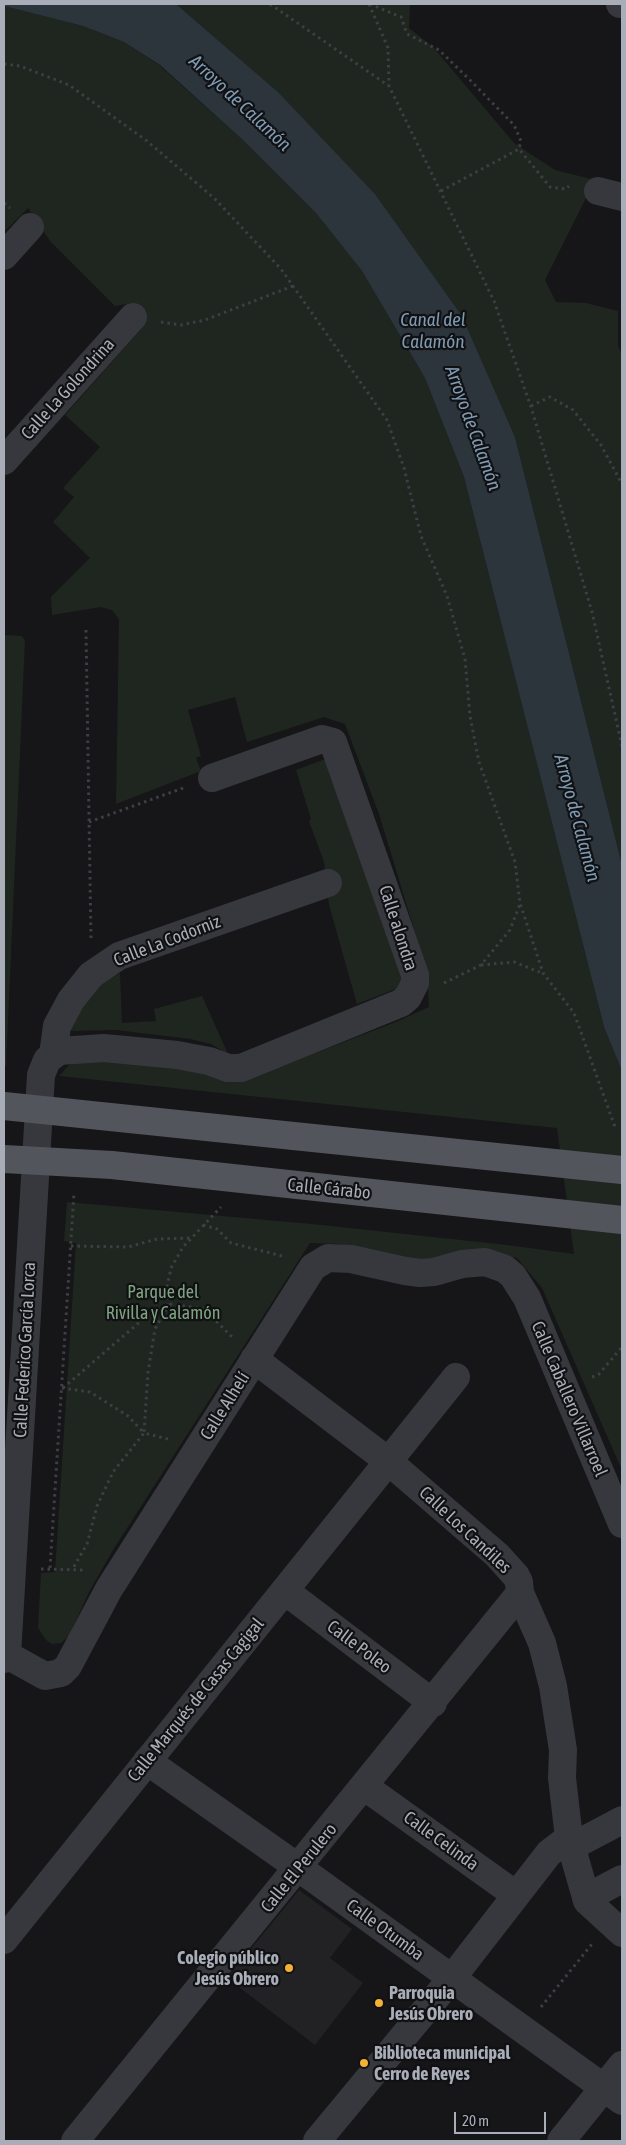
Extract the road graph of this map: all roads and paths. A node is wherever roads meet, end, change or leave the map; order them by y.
1 (270, 4) edge
2 (369, 4) edge
3 (4, 64) edge
4 (389, 86) junction
5 (519, 149) junction
6 (441, 191) junction
7 (610, 194) edge
8 (30, 227) dead end
9 (4, 256) edge
10 (293, 286) junction
11 (133, 317) joint
12 (531, 407) junction
13 (4, 461) edge
14 (622, 484) edge
15 (86, 630) dead end
16 (622, 746) edge
17 (212, 778) joint
18 (89, 822) junction
19 (328, 883) dead end
20 (520, 903) junction
21 (481, 965) junction
22 (543, 973) junction
23 (92, 975) junction
24 (412, 990) junction
25 (53, 1055) junction
26 (4, 1106) edge
27 (39, 1108) junction
28 (615, 1127) dead end
29 (4, 1159) edge
30 (36, 1160) junction
31 (622, 1170) edge
32 (74, 1193) dead end
33 (221, 1207) dead end
34 (622, 1220) edge
35 (202, 1225) junction
36 (190, 1238) junction
37 (71, 1246) junction
38 (312, 1267) junction
39 (169, 1304) junction
40 (622, 1347) edge
41 (254, 1359) junction
42 (456, 1377) dead end
43 (62, 1388) junction
44 (564, 1389) junction
45 (144, 1433) junction
46 (169, 1439) dead end
47 (388, 1461) junction
48 (9, 1521) edge
49 (622, 1524) edge
50 (72, 1570) junction
51 (88, 1570) dead end
52 (285, 1591) junction
53 (520, 1593) junction
54 (5, 1656) edge
55 (433, 1702) junction
56 (147, 1761) junction
57 (365, 1786) junction
58 (622, 1820) edge
59 (570, 1843) junction
60 (299, 1868) junction
61 (622, 1879) edge
62 (516, 1895) junction
63 (586, 1898) junction
64 (616, 1928) edge
65 (4, 1940) edge
66 (452, 1978) junction
67 (522, 2030) junction
68 (622, 2065) edge
69 (613, 2094) edge
70 (75, 2141) edge
71 (317, 2141) edge
72 (561, 2141) edge

1 - 4 path
2 - 4 path
2 - 5 path
3 - 10 path
4 - 6 path
5 - 6 path
5 - 7 path
6 - 12 path
8 - 9 street
10 - 11 path
10 - 20 path
11 - 13 street, Calle La Golondrina
12 - 14 path
12 - 16 path
15 - 18 path
17 - 18 path
17 - 24 street, Calle alondra
18 - 23 path
19 - 23 street, Calle La Codorniz
20 - 21 path
20 - 22 path
21 - 22 path
21 - 24 path
22 - 28 path
23 - 25 street, Calle La Codorniz
24 - 25 street, Calle alondra
25 - 27 street, Calle La Codorniz
26 - 27 main road
27 - 30 street, Calle Federico García Lorca
27 - 31 main road
29 - 30 main road, Calle Cárabo
30 - 34 main road, Calle Cárabo
30 - 48 street, Calle Federico García Lorca
32 - 37 path
33 - 35 path
35 - 36 path
35 - 38 path
36 - 37 path
36 - 39 path
37 - 43 path
38 - 41 street, Calle Alhelí
38 - 44 street, Calle Caballero Villarroel
39 - 41 path
39 - 43 path
39 - 45 path
40 - 44 path
41 - 47 street, Calle Los Candiles
41 - 54 street, Calle Alhelí
42 - 47 street, Calle Marqués de Casas Cagigal
43 - 45 path
43 - 50 path
44 - 49 street, Calle Caballero Villarroel
45 - 46 path
45 - 50 path
47 - 52 street, Calle Marqués de Casas Cagigal
47 - 53 street, Calle Los Candiles
48 - 54 street, Calle Federico García Lorca
50 - 51 path
52 - 55 street, Calle Poleo
52 - 56 street, Calle Marqués de Casas Cagigal
53 - 55 street, Calle El Perulero
53 - 59 street, Calle Los Candiles
55 - 57 street, Calle El Perulero
56 - 60 street, Calle Otumba
56 - 65 street, Calle Marqués de Casas Cagigal
57 - 60 street, Calle El Perulero
57 - 62 street, Calle Celinda
58 - 59 street
59 - 62 street
59 - 63 street, Calle Los Candiles
60 - 66 street, Calle Otumba
60 - 70 street, Calle El Perulero
61 - 63 street
62 - 66 street
63 - 64 street, Calle Los Candiles
64 - 67 path
66 - 67 street, Calle Otumba
66 - 71 street
67 - 69 street, Calle Otumba
68 - 69 street
69 - 72 street

